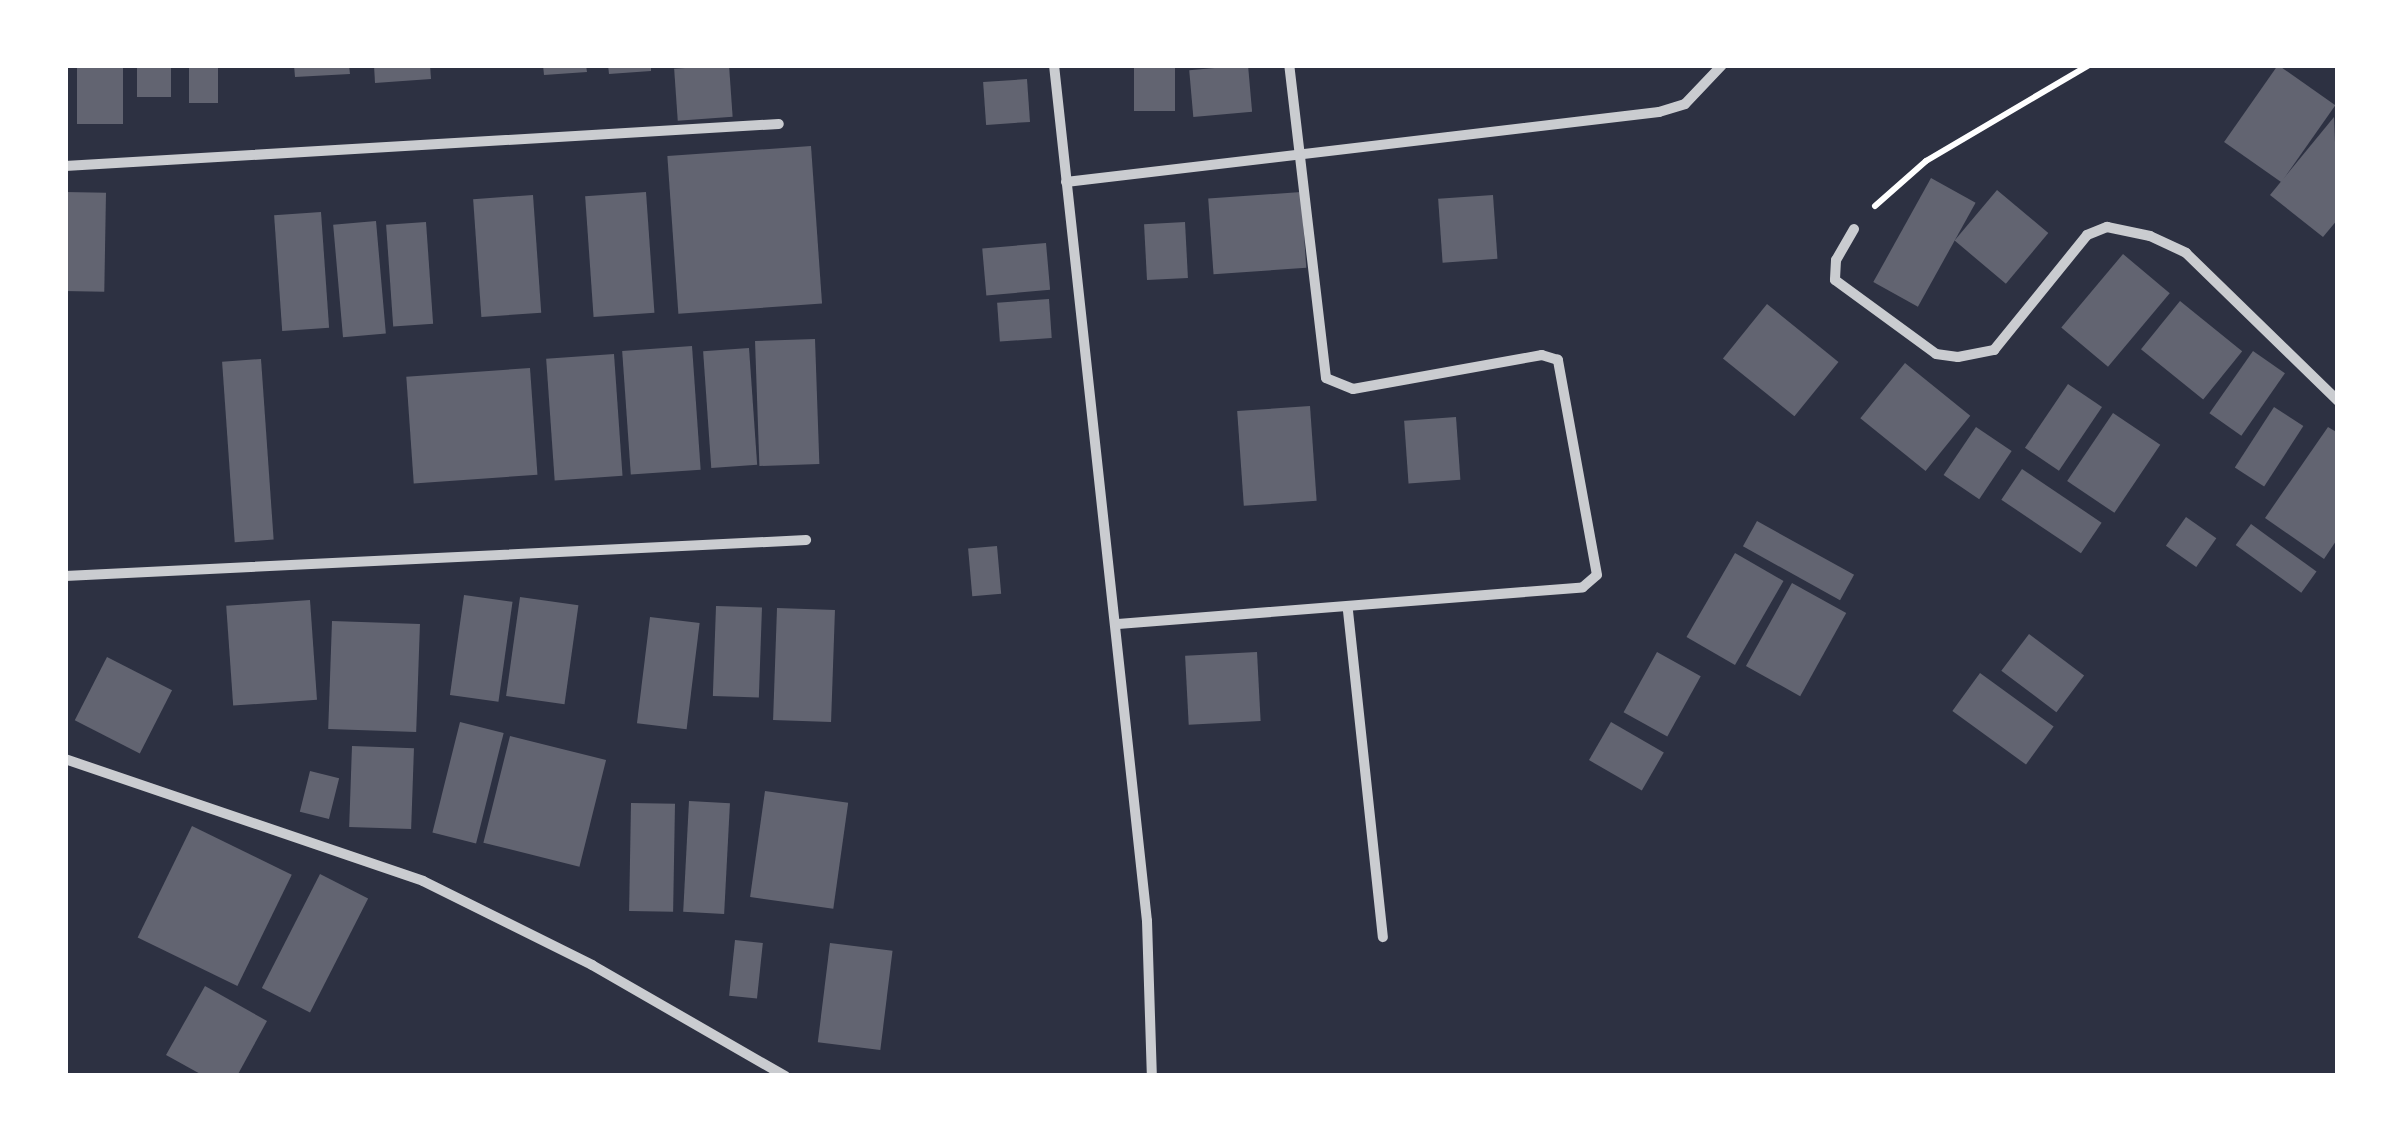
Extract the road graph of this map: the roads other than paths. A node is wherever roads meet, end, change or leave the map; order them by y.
1 (1054, 65) edge
2 (1289, 65) edge
3 (1722, 65) edge
4 (778, 124) dead end
5 (1304, 155) junction
6 (65, 166) edge
7 (1066, 182) junction
8 (1854, 229) road end
9 (2338, 401) edge
10 (806, 540) dead end
11 (65, 576) edge
12 (1348, 610) junction
13 (1118, 624) junction
14 (65, 759) edge
15 (1384, 937) dead end
16 (786, 1076) edge
17 (1152, 1076) edge

1 - 7 street
2 - 5 street
3 - 5 street
4 - 6 street
5 - 7 street
5 - 12 street
7 - 13 street
8 - 9 street
10 - 11 street
12 - 13 street
12 - 15 street
13 - 17 street
14 - 16 street

